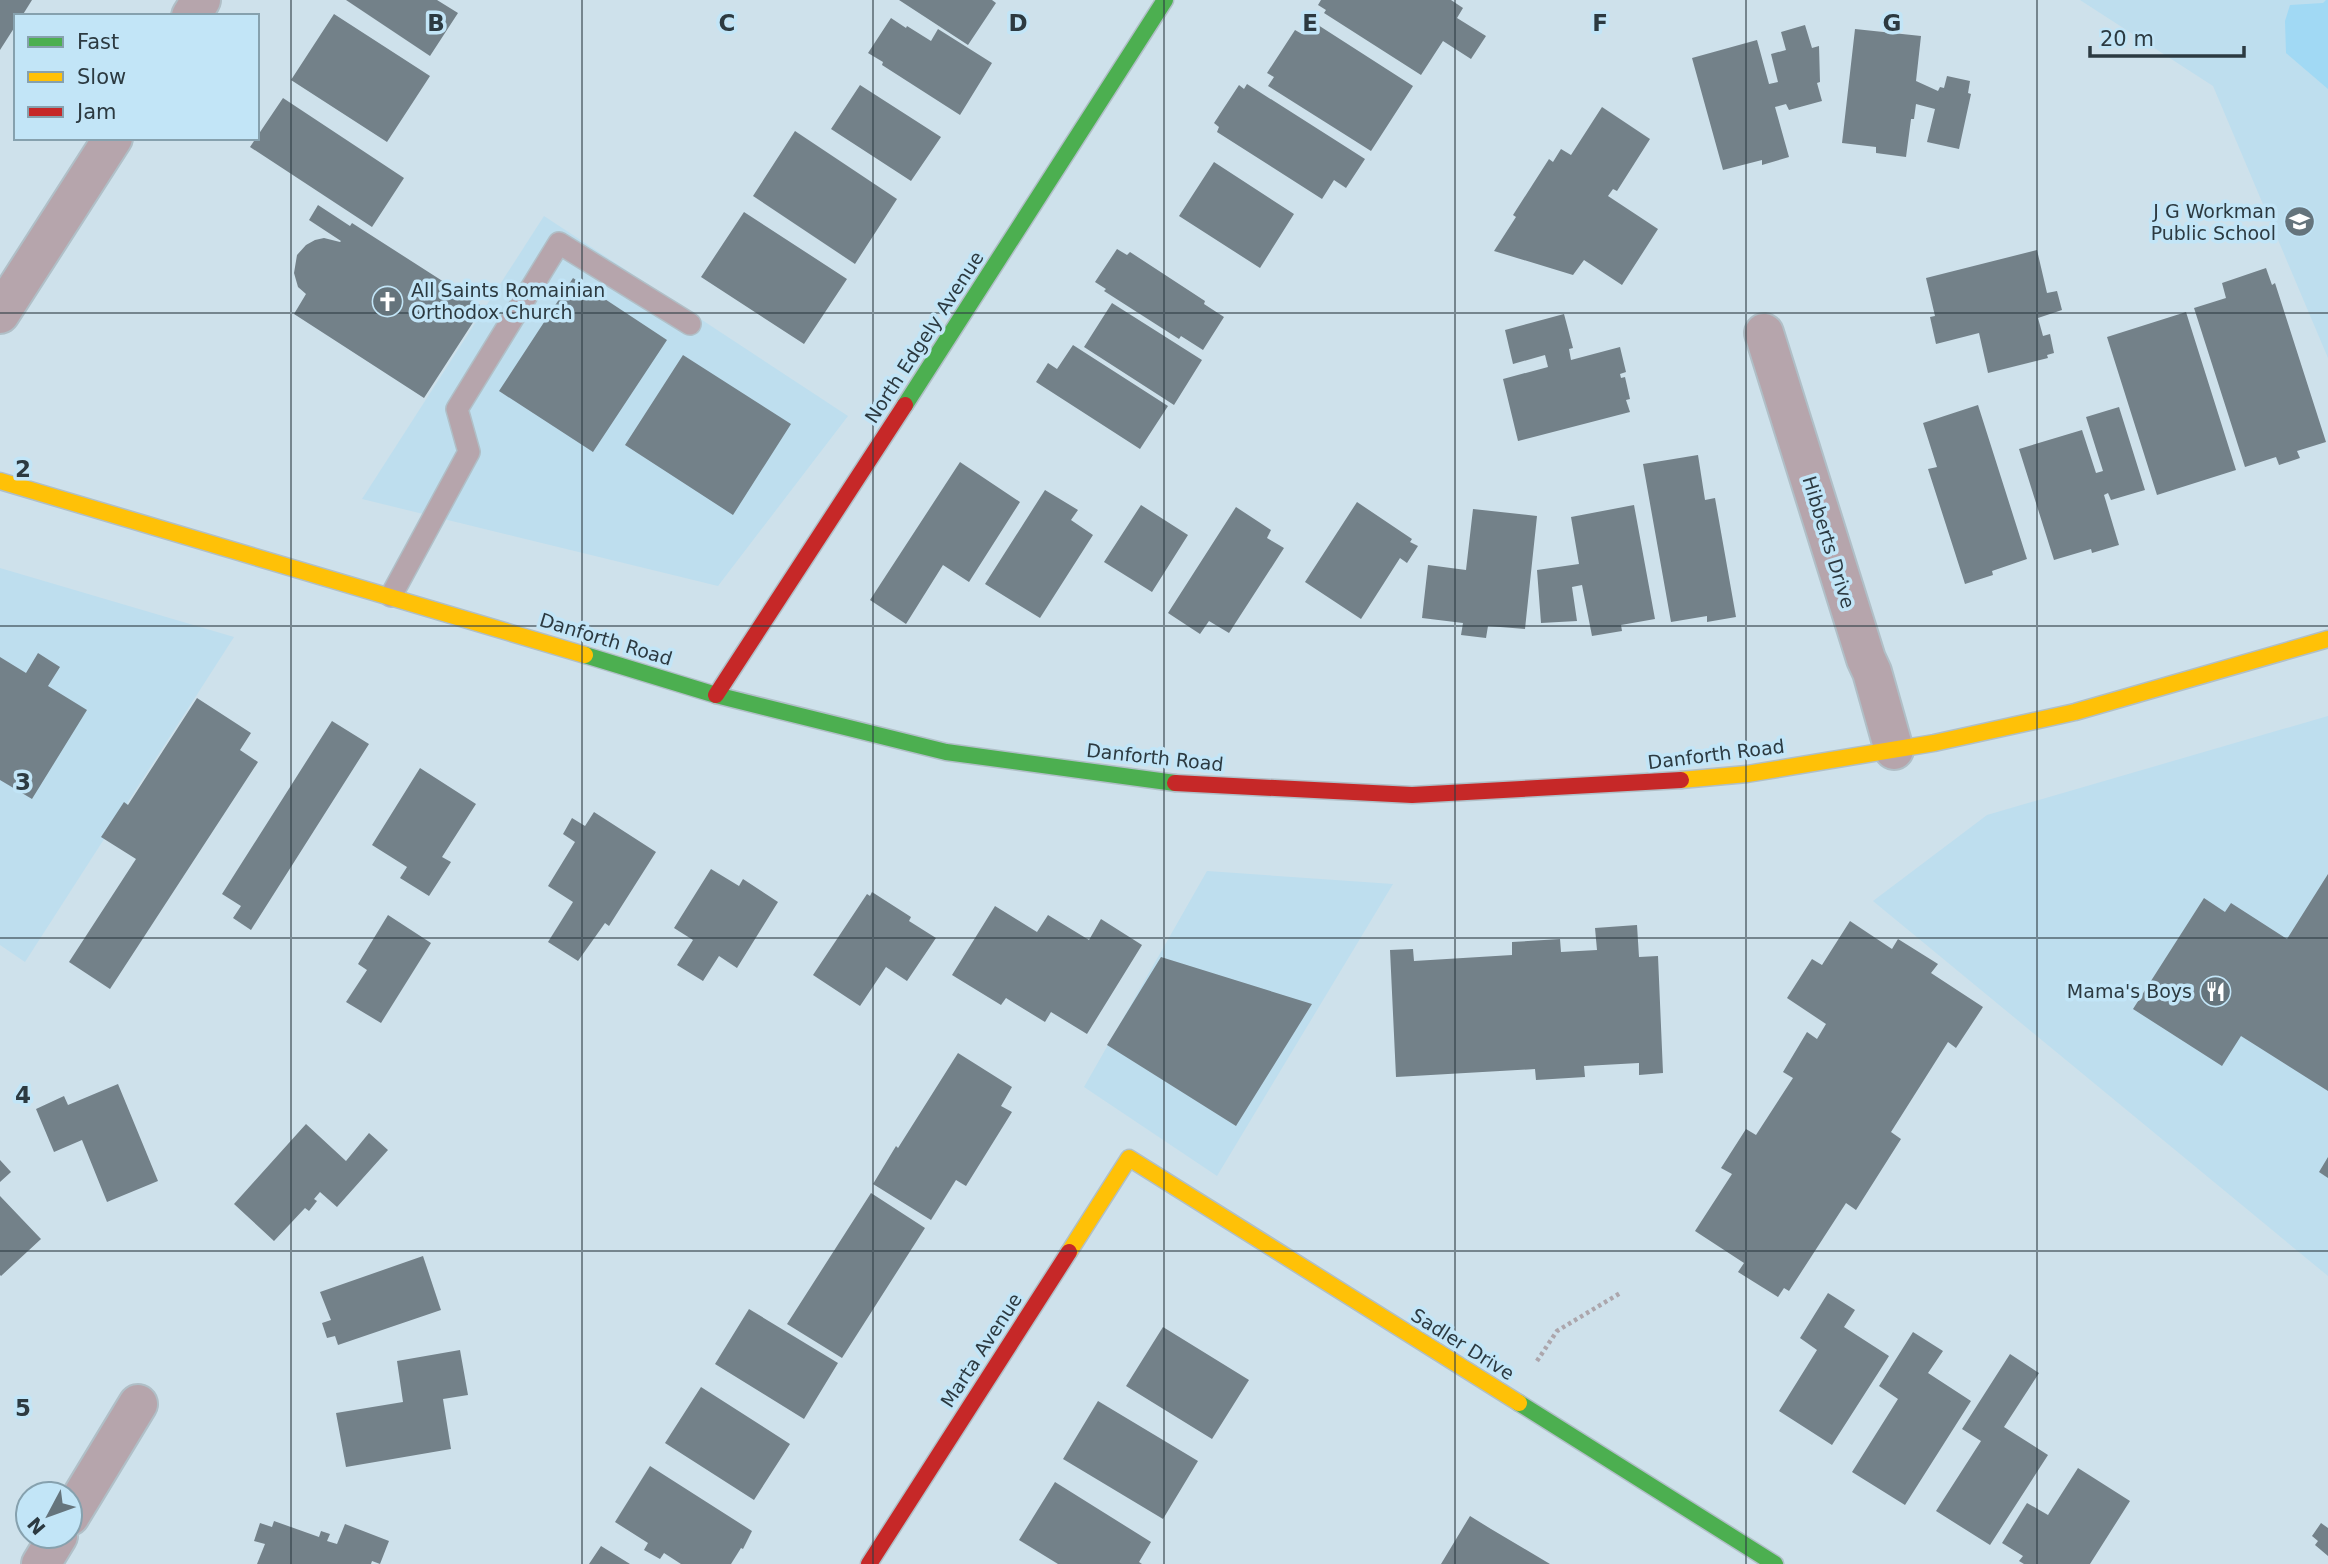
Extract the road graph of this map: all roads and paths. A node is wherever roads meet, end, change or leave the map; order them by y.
1 (1165, 0) edge
2 (112, 140) edge
3 (0, 314) edge
4 (691, 324) dead end
5 (1764, 333) dead end
6 (0, 481) edge
7 (391, 596) junction
8 (2328, 639) edge
9 (716, 695) junction
10 (1894, 750) junction
11 (1129, 1158) joint
12 (1622, 1292) dead end
13 (1511, 1399) junction
14 (138, 1404) dead end
15 (84, 1493) edge
16 (1758, 1560) edge
17 (869, 1564) edge

1 - 9 main road, North Edgely Avenue
2 - 3 street
4 - 7 lane
5 - 10 street, Hibberts Drive
6 - 7 main road, Danforth Road
7 - 9 main road, Danforth Road
8 - 10 main road, Danforth Road
9 - 10 main road, Danforth Road
11 - 13 main road, Sadler Drive
11 - 17 main road, Marta Avenue
12 - 13 path
13 - 16 main road, Sadler Drive
14 - 15 street

